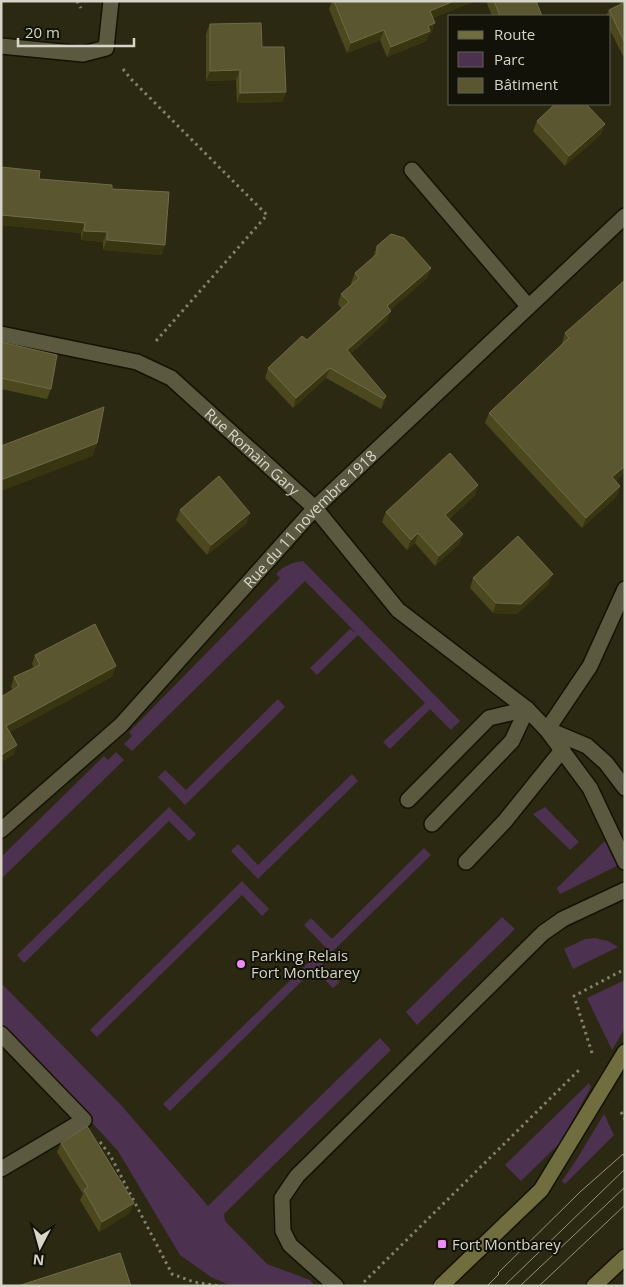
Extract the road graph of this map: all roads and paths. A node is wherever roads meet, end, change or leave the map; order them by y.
1 (77, 1) edge
2 (111, 1) edge
3 (1, 46) edge
4 (106, 48) junction
5 (412, 170) dead end
6 (625, 216) edge
7 (528, 306) junction
8 (1, 334) edge
9 (137, 362) junction
10 (315, 508) junction
11 (625, 589) edge
12 (527, 709) junction
13 (547, 730) junction
14 (563, 749) junction
15 (625, 788) edge
16 (408, 800) dead end
17 (432, 824) dead end
18 (1, 830) edge
19 (466, 862) dead end
20 (625, 862) edge
21 (625, 890) edge
22 (625, 969) edge
23 (1, 1034) edge
24 (625, 1052) edge
25 (593, 1057) dead end
26 (582, 1067) dead end
27 (84, 1120) junction
28 (1, 1169) edge
29 (625, 1257) edge
30 (371, 1275) dead end
31 (219, 1286) edge
32 (336, 1286) edge
33 (441, 1286) edge
34 (594, 1286) edge

1 - 4 path
2 - 4 street
3 - 4 street
4 - 9 path
5 - 7 street
6 - 7 street, Rue du 11 novembre 1918
7 - 10 street, Rue du 11 novembre 1918
8 - 9 street, Rue Romain Gary
9 - 10 street, Rue Romain Gary
10 - 12 street, Rue Romain Gary
10 - 18 street, Rue du 11 novembre 1918
11 - 13 street
12 - 13 street, Rue Romain Gary
12 - 16 street
12 - 17 street
13 - 14 street, Rue Romain Gary
13 - 15 street
14 - 19 street
14 - 20 street, Rue Romain Gary
21 - 32 street
22 - 25 path
23 - 27 street
24 - 33 main road
26 - 30 path
27 - 28 street
27 - 31 path
29 - 34 main road

